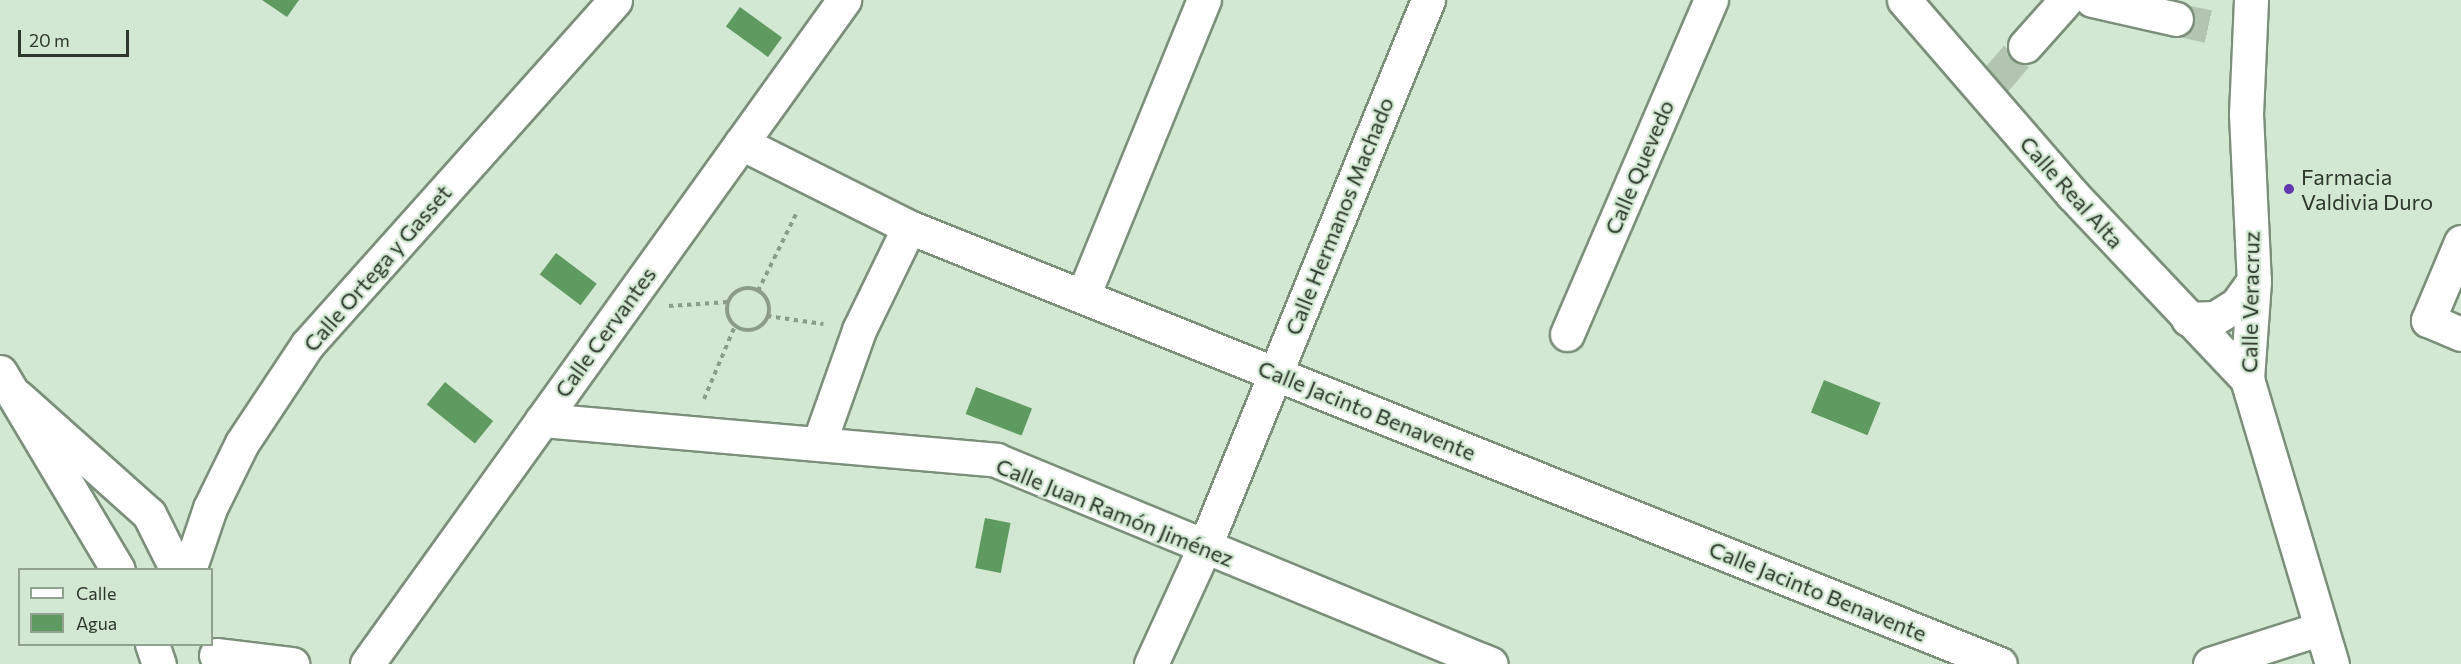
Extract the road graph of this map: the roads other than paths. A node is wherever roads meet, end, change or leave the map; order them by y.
1 (615, 0) edge
2 (844, 0) edge
3 (1204, 0) edge
4 (1428, 0) edge
5 (1711, 0) edge
6 (1904, 0) edge
7 (2066, 0) edge
8 (2092, 0) edge
9 (2251, 0) edge
10 (2176, 19) tunnel mouth
11 (2025, 46) tunnel mouth
12 (741, 143) junction
13 (909, 227) junction
14 (2461, 242) edge
15 (2254, 281) junction
16 (1083, 296) junction
17 (2188, 319) junction
18 (1567, 334) dead end
19 (2461, 334) edge
20 (1274, 372) junction
21 (2247, 378) junction
22 (9, 384) edge
23 (543, 420) junction
24 (819, 442) junction
25 (1204, 548) junction
26 (117, 568) edge
27 (176, 568) edge
28 (190, 568) edge
29 (2319, 629) junction
30 (152, 646) edge
31 (215, 653) edge
32 (159, 664) edge
33 (292, 664) edge
34 (367, 664) edge
35 (1151, 664) edge
36 (1491, 664) edge
37 (2000, 664) edge
38 (2210, 664) edge
39 (2332, 664) edge

1 - 28 street, Calle Ortega y Gasset
2 - 12 street, Calle Cervantes
3 - 16 street
4 - 20 street, Calle Hermanos Machado
5 - 18 street, Calle Quevedo
6 - 17 street, Calle Real Alta
7 - 11 street
8 - 10 street
9 - 15 street, Calle Veracruz
12 - 13 street, Calle Jacinto Benavente
12 - 23 street, Calle Cervantes
13 - 16 street, Calle Jacinto Benavente
13 - 24 street
14 - 19 street
15 - 17 street
15 - 21 street, Calle Veracruz
16 - 20 street, Calle Jacinto Benavente
17 - 21 street, Calle Real Alta
20 - 25 street, Calle Hermanos Machado
20 - 37 street, Calle Jacinto Benavente
21 - 29 street, Calle Veracruz
22 - 26 street
22 - 27 street
23 - 24 street, Calle Juan Ramón Jiménez
23 - 34 street, Calle Cervantes
24 - 25 street, Calle Juan Ramón Jiménez
25 - 35 street, Calle Hermanos Machado
25 - 36 street, Calle Juan Ramón Jiménez
29 - 38 street
29 - 39 street, Calle Veracruz
30 - 32 street
31 - 33 street

